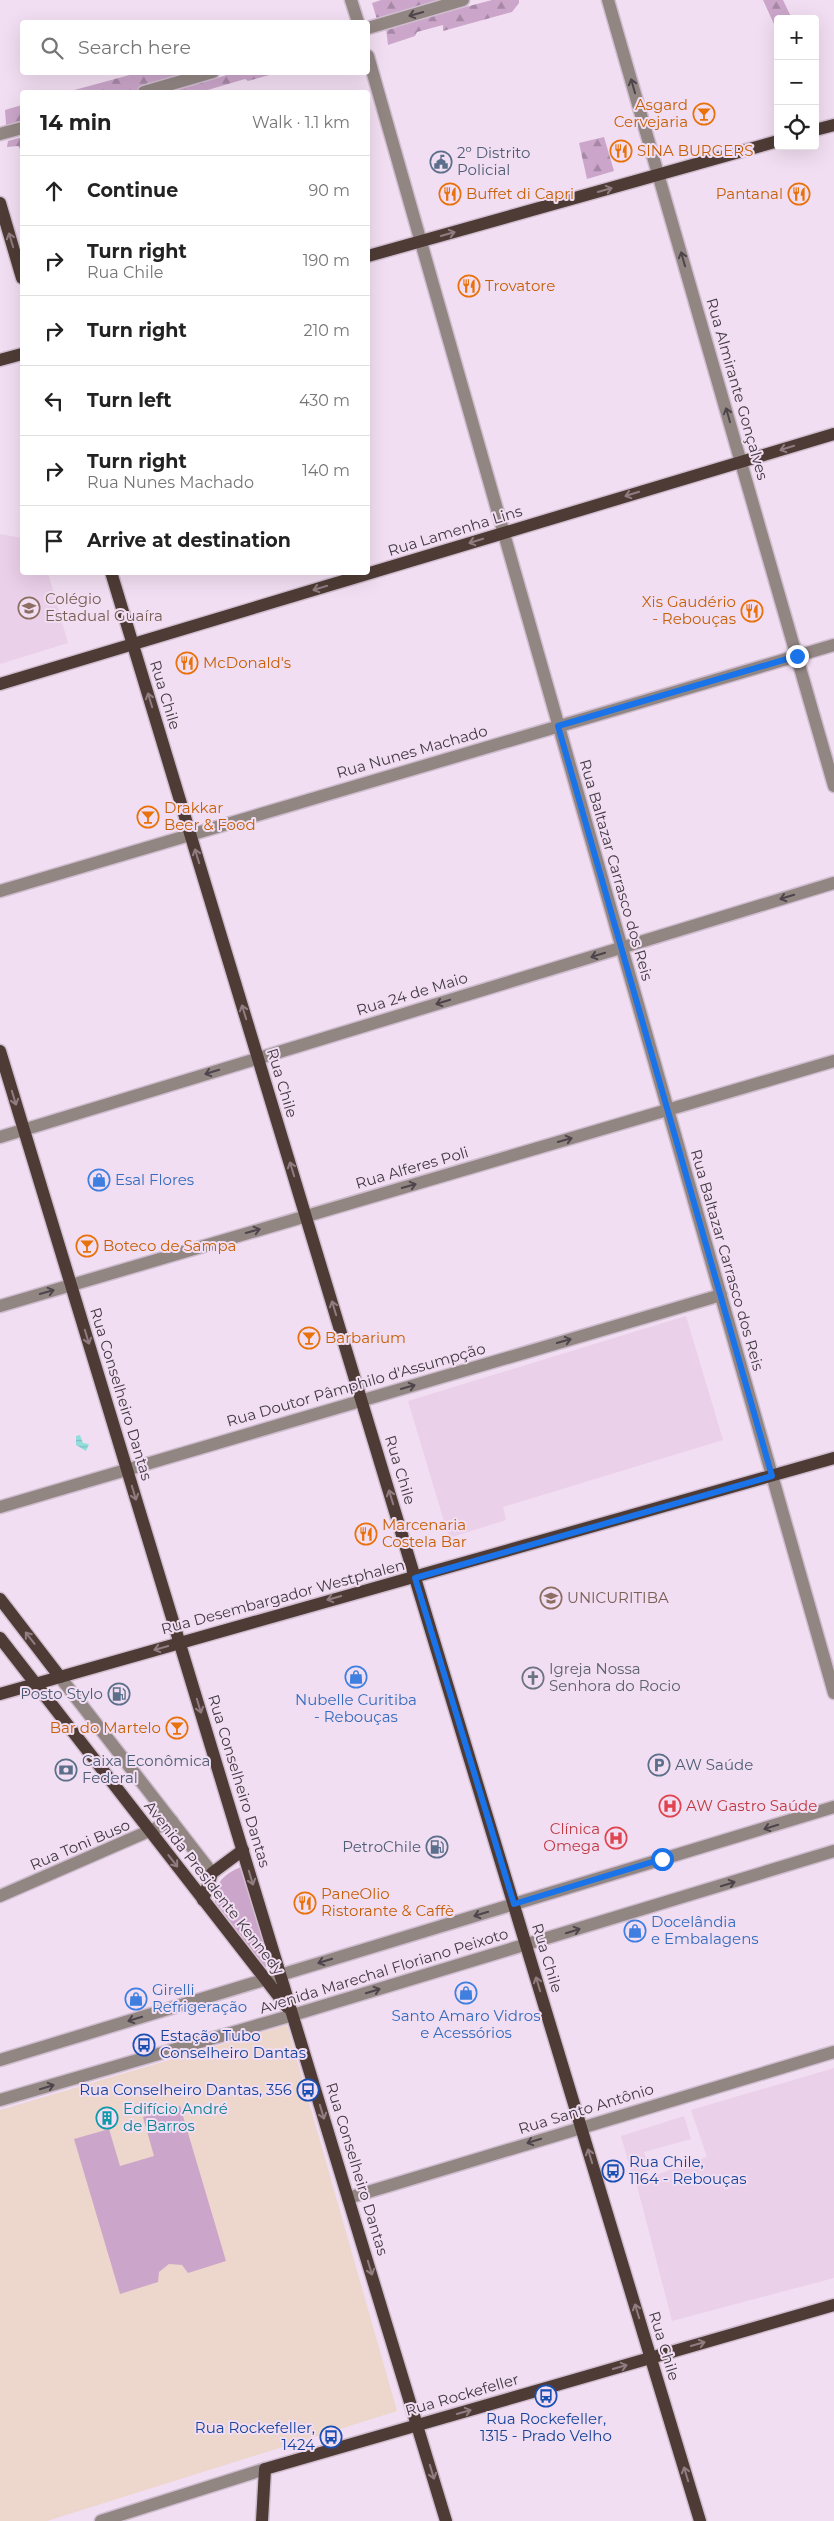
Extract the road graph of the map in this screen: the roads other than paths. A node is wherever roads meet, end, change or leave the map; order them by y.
1 (351, 0) edge
2 (463, 0) edge
3 (608, 0) edge
4 (357, 20) edge
5 (370, 27) edge
6 (370, 63) edge
7 (203, 75) edge
8 (151, 90) edge
9 (834, 125) edge
10 (20, 129) edge
11 (819, 129) edge
12 (0, 134) edge
13 (774, 142) edge
14 (658, 174) junction
15 (0, 203) edge
16 (420, 242) junction
17 (370, 255) edge
18 (20, 271) edge
19 (20, 355) edge
20 (0, 360) edge
21 (834, 434) edge
22 (741, 462) junction
23 (503, 533) junction
24 (370, 573) edge
25 (112, 575) edge
26 (363, 575) edge
27 (133, 644) junction
28 (834, 645) edge
29 (797, 656) junction
30 (0, 684) edge
31 (558, 726) junction
32 (834, 786) edge
33 (190, 835) junction
34 (834, 883) edge
35 (0, 891) edge
36 (622, 948) junction
37 (0, 1051) edge
38 (258, 1058) junction
39 (834, 1060) edge
40 (668, 1109) junction
41 (24, 1130) junction
42 (0, 1137) edge
43 (306, 1216) junction
44 (71, 1285) junction
45 (721, 1295) junction
46 (0, 1306) edge
47 (362, 1401) junction
48 (834, 1458) edge
49 (127, 1470) junction
50 (772, 1476) junction
51 (0, 1507) edge
52 (415, 1578) junction
53 (0, 1600) edge
54 (0, 1638) edge
55 (180, 1642) junction
56 (60, 1677) junction
57 (36, 1684) junction
58 (834, 1693) edge
59 (0, 1694) edge
60 (834, 1808) edge
61 (172, 1821) junction
62 (151, 1832) junction
63 (243, 1850) junction
64 (834, 1851) edge
65 (212, 1873) junction
66 (0, 1896) edge
67 (203, 1900) junction
68 (514, 1904) junction
69 (526, 1945) junction
70 (280, 1975) junction
71 (265, 1979) junction
72 (293, 2016) junction
73 (834, 2052) edge
74 (0, 2060) edge
75 (0, 2100) edge
76 (581, 2127) junction
77 (348, 2198) junction
78 (834, 2304) edge
79 (651, 2358) junction
80 (417, 2425) junction
81 (265, 2469) junction
82 (101, 2521) edge
83 (262, 2521) edge
84 (446, 2521) edge
85 (700, 2521) edge

1 - 4 street
2 -> 5 street
14 -> 3 street, Rua Almirante Gonçalves
6 - 16 street, Rua Baltazar Carrasco dos Reis
7 - 8 street
9 - 11 main road
10 - 12 street
13 - 14 main road
16 -> 14 main road
22 -> 14 street, Rua Almirante Gonçalves
18 -> 15 main road
16 - 17 main road
16 - 23 street, Rua Baltazar Carrasco dos Reis
19 - 20 main road
21 -> 22 main road, Rua Lamenha Lins
22 -> 23 main road, Rua Lamenha Lins
22 - 29 street, Rua Almirante Gonçalves
23 -> 24 main road, Rua Lamenha Lins
23 - 31 street, Rua Baltazar Carrasco dos Reis
25 - 27 main road, Rua Chile
26 -> 27 main road, Rua Lamenha Lins
27 - 30 main road, Rua Lamenha Lins
33 -> 27 main road, Rua Chile
28 - 29 street, Rua Nunes Machado
29 - 31 street, Rua Nunes Machado
29 - 32 street, Rua Almirante Gonçalves
31 - 33 street, Rua Nunes Machado
31 - 36 street, Rua Baltazar Carrasco dos Reis
33 - 35 street, Rua Nunes Machado
38 -> 33 main road, Rua Chile
34 -> 36 street, Rua 24 de Maio
36 -> 38 street, Rua 24 de Maio
36 - 40 street, Rua Baltazar Carrasco dos Reis
37 -> 41 main road, Rua Conselheiro Dantas
38 -> 41 street, Rua 24 de Maio
43 -> 38 main road, Rua Chile
39 - 40 street, Rua Alferes Poli
43 -> 40 street, Rua Alferes Poli
40 - 45 street, Rua Baltazar Carrasco dos Reis
41 - 42 street, Rua 24 de Maio
41 - 44 main road, Rua Conselheiro Dantas
44 -> 43 street, Rua Alferes Poli
47 -> 43 main road, Rua Chile
46 -> 44 street, Rua Alferes Poli
44 -> 49 main road, Rua Conselheiro Dantas
47 -> 45 street, Rua Doutor Pâmphilo d'Assumpção
45 - 50 street, Rua Baltazar Carrasco dos Reis
47 - 49 street, Rua Doutor Pâmphilo d'Assumpção
52 -> 47 main road, Rua Chile
48 - 50 main road, Rua Desembargador Westphalen
49 - 51 street, Rua Doutor Pâmphilo d'Assumpção
49 -> 55 main road, Rua Conselheiro Dantas
50 - 52 main road, Rua Desembargador Westphalen
50 - 58 street, Rua Baltazar Carrasco dos Reis
52 -> 55 main road, Rua Desembargador Westphalen
52 - 68 main road, Rua Chile
56 -> 53 main road, Avenida Presidente Kennedy
54 - 57 main road, Avenida Presidente Kennedy
55 -> 56 main road, Rua Desembargador Westphalen
55 -> 63 main road, Rua Conselheiro Dantas
56 - 57 main road, Rua Desembargador Westphalen
56 - 61 street, Avenida Presidente Kennedy
57 - 59 main road, Rua Desembargador Westphalen
57 - 62 main road, Avenida Presidente Kennedy
60 -> 68 street, Avenida Marechal Floriano Peixoto
61 - 62 street, Rua Toni Buso
61 - 65 street, Avenida Presidente Kennedy
62 - 66 street, Rua Toni Buso
62 -> 67 main road, Avenida Presidente Kennedy
63 - 65 main road
63 -> 70 main road, Rua Conselheiro Dantas
69 -> 64 street, Avenida Marechal Floriano Peixoto
65 - 67 main road
67 - 71 main road, Avenida Presidente Kennedy
68 - 69 main road, Rua Chile
68 -> 70 street, Avenida Marechal Floriano Peixoto
72 -> 69 street, Avenida Marechal Floriano Peixoto
76 -> 69 main road, Rua Chile
70 - 71 street, Avenida Marechal Floriano Peixoto
70 - 72 main road, Rua Conselheiro Dantas
71 - 72 main road, Avenida Presidente Kennedy
71 -> 74 street, Avenida Marechal Floriano Peixoto
75 -> 72 street, Avenida Marechal Floriano Peixoto
72 -> 77 main road, Rua Conselheiro Dantas
73 - 76 street, Rua Santo Antônio
76 -> 77 street, Rua Santo Antônio
79 -> 76 main road, Rua Chile
77 -> 80 main road, Rua Conselheiro Dantas
79 -> 78 main road, Rua Rockefeller
80 -> 79 main road, Rua Rockefeller
85 -> 79 main road, Rua Chile
80 - 81 main road, Rua Rockefeller
80 -> 84 main road, Rua Conselheiro Dantas
81 - 82 street, Rua Rockefeller
81 - 83 main road

